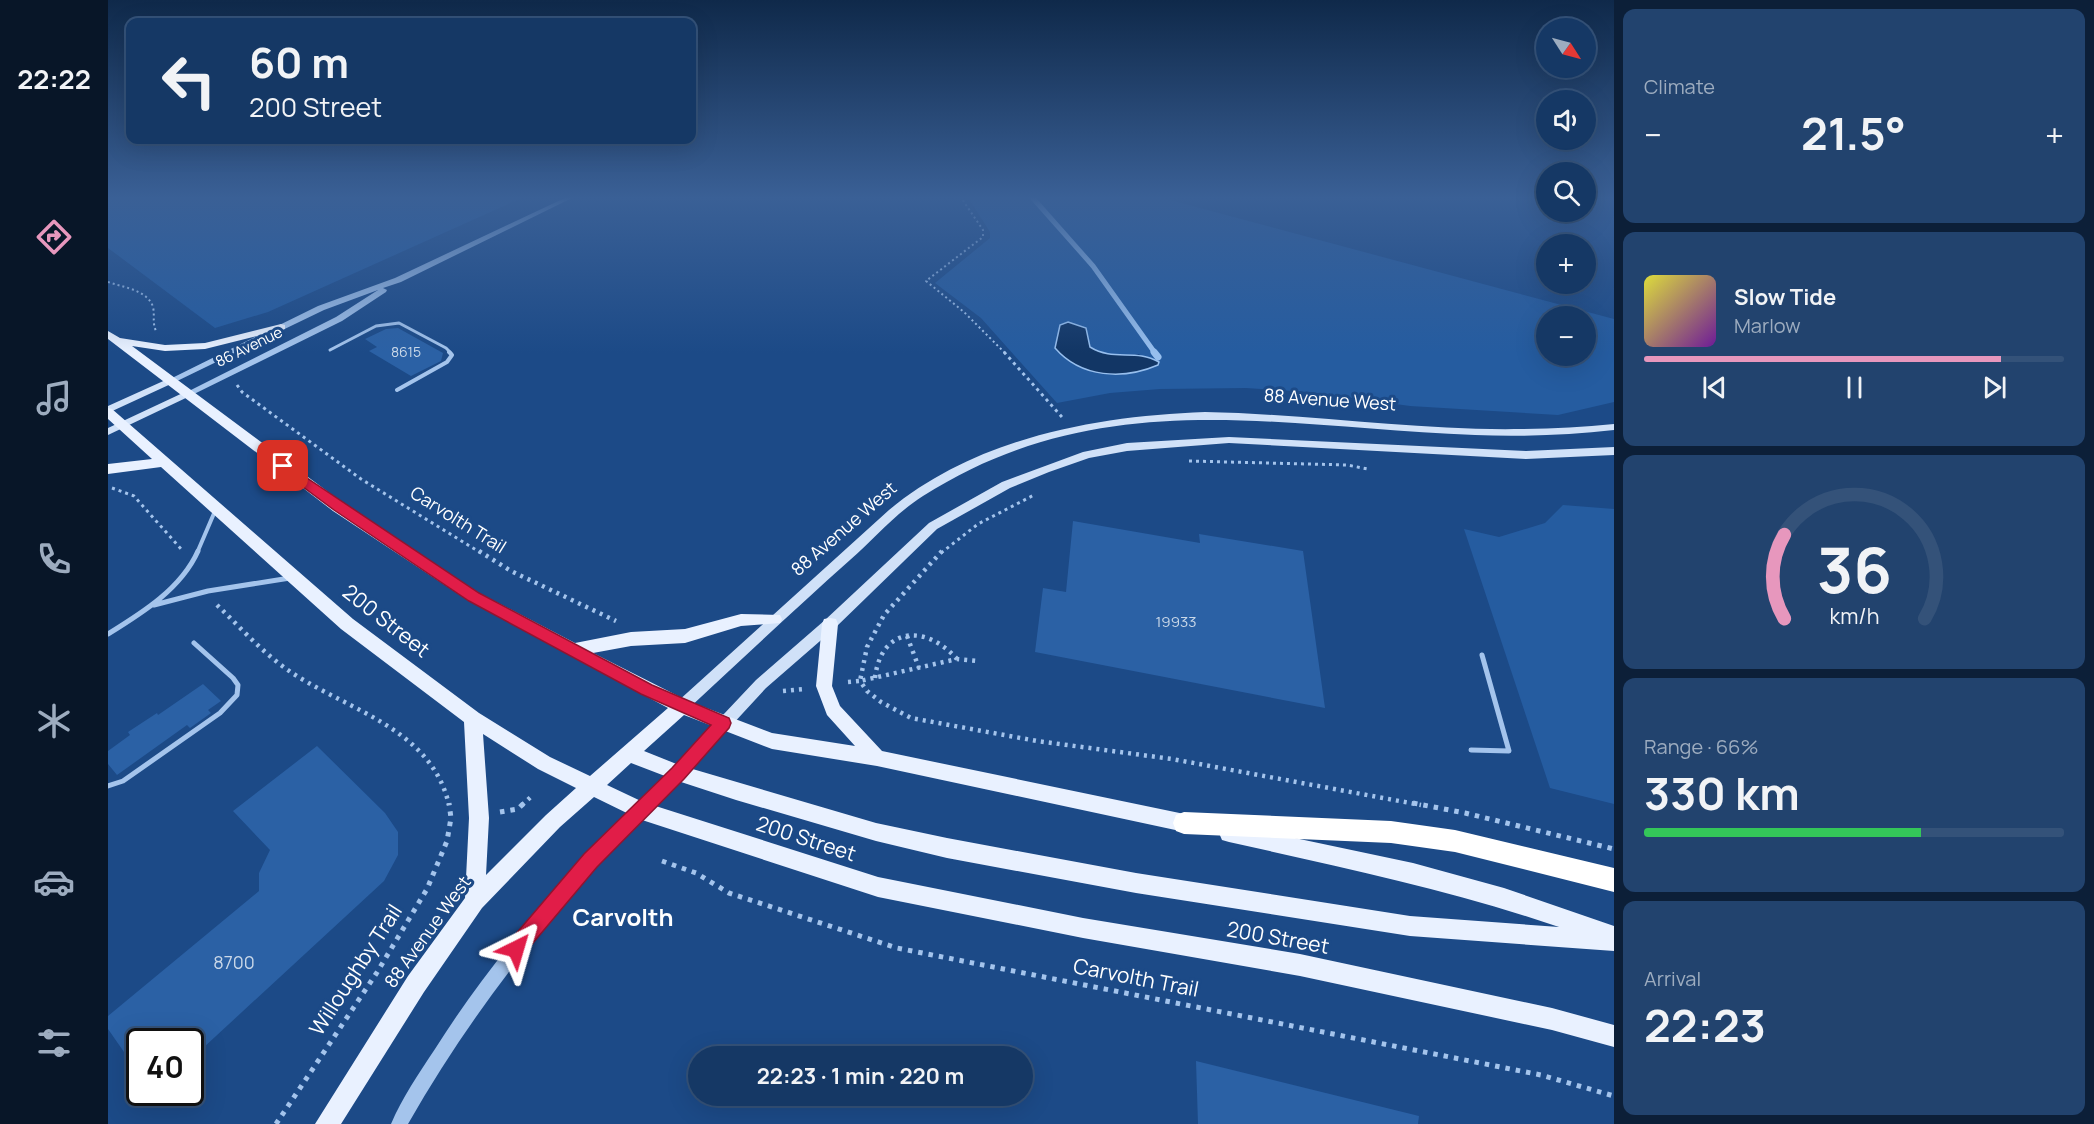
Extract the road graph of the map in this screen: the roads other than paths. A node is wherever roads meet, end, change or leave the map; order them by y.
1 (464, 248) edge
2 (398, 280) junction
3 (281, 327) junction
4 (112, 337) edge
5 (330, 350) dead end
6 (170, 381) junction
7 (397, 390) dead end
8 (187, 394) junction
9 (108, 411) edge
10 (122, 425) junction
11 (1614, 427) edge
12 (108, 432) edge
13 (1614, 451) edge
14 (163, 462) junction
15 (108, 469) edge
16 (216, 508) junction
17 (293, 578) junction
18 (154, 605) junction
19 (774, 619) junction
20 (831, 624) junction
21 (108, 634) edge
22 (194, 643) dead end
23 (575, 650) junction
24 (1482, 655) dead end
25 (681, 706) junction
26 (473, 717) junction
27 (723, 723) junction
28 (1471, 750) dead end
29 (627, 753) junction
30 (877, 759) junction
31 (678, 773) junction
32 (108, 786) edge
33 (590, 786) junction
34 (639, 810) junction
35 (1184, 823) junction
36 (1614, 880) edge
37 (475, 901) junction
38 (1614, 936) edge
39 (1614, 942) edge
40 (1614, 1036) edge
41 (327, 1124) edge
42 (399, 1124) edge

1 - 2 street, 86 Avenue
2 - 3 street, 86 Avenue
2 - 8 street, 86 Avenue
3 - 4 main road
3 - 6 street, 86 Avenue
4 - 6 main road
5 - 7 lane
6 - 8 main road
6 - 9 main road, 86 Avenue
8 - 10 main road, 86 Avenue
8 - 23 main road
9 - 10 main road, 200 Street
10 - 12 main road, 86 Avenue
10 - 14 main road, 200 Street
11 - 19 main road, 88 Avenue West
13 - 20 main road
14 - 15 main road
14 - 16 main road, 200 Street
16 - 17 main road, 200 Street
16 - 18 lane
17 - 18 lane
17 - 26 main road, 200 Street
18 - 21 lane
19 - 23 main road
19 - 25 main road, 88 Avenue West
20 - 27 main road
20 - 30 main road
22 - 32 lane
23 - 25 main road
24 - 28 lane
25 - 27 main road
25 - 29 main road, 88 Avenue West
26 - 33 main road, 200 Street
26 - 37 main road
27 - 30 main road
27 - 31 main road
29 - 31 main road
29 - 33 main road, 88 Avenue West
30 - 35 main road
31 - 34 main road
31 - 39 main road
33 - 34 main road, 200 Street
33 - 37 main road, 88 Avenue West
34 - 40 main road, 200 Street
34 - 42 street
35 - 36 highway
35 - 38 main road
37 - 41 main road, 88 Avenue West

